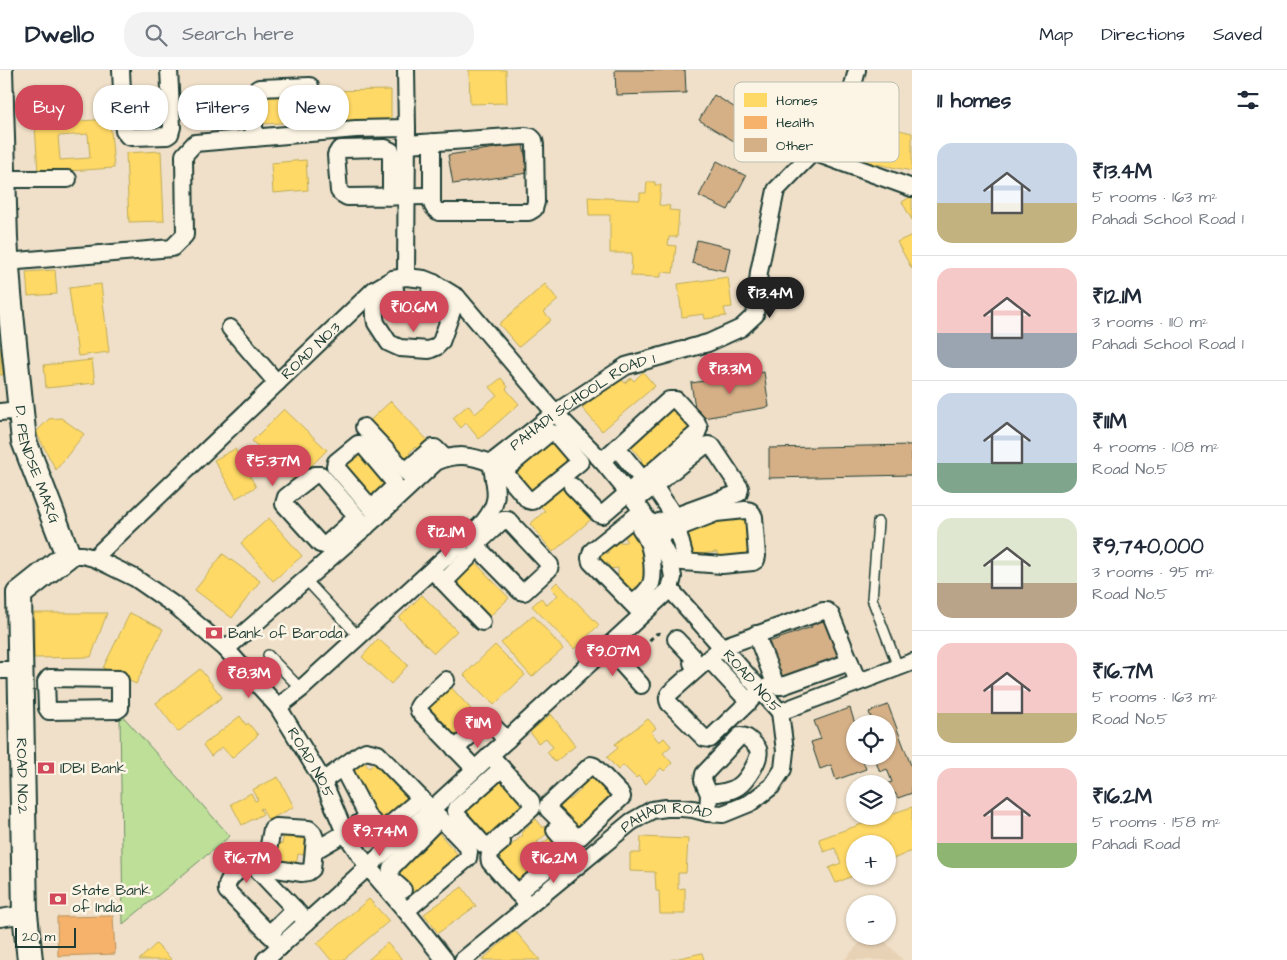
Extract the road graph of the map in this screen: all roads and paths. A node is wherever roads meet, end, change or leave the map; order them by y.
1 (0, 70) edge
2 (121, 70) edge
3 (169, 70) edge
4 (406, 70) edge
5 (278, 87) edge
6 (356, 129) junction
7 (407, 136) junction
8 (254, 138) junction
9 (432, 142) junction
10 (356, 149) junction
11 (803, 162) edge
12 (840, 162) edge
13 (1, 179) edge
14 (68, 179) dead end
15 (912, 188) edge
16 (399, 196) junction
17 (432, 196) junction
18 (6, 262) junction
19 (399, 278) junction
20 (434, 283) junction
21 (374, 296) junction
22 (457, 297) junction
23 (5, 303) edge
24 (451, 312) junction
25 (230, 328) dead end
26 (277, 383) junction
27 (11, 411) edge
28 (555, 413) junction
29 (364, 428) dead end
30 (617, 448) junction
31 (592, 459) junction
32 (630, 464) junction
33 (496, 471) junction
34 (410, 476) junction
35 (616, 477) junction
36 (648, 483) junction
37 (572, 486) dead end
38 (634, 506) junction
39 (368, 517) junction
40 (494, 520) junction
41 (676, 522) junction
42 (878, 522) dead end
43 (476, 538) junction
44 (338, 543) junction
45 (660, 543) junction
46 (682, 546) junction
47 (465, 550) junction
48 (68, 555) junction
49 (94, 558) junction
50 (686, 562) junction
51 (438, 576) junction
52 (306, 580) junction
53 (670, 589) junction
54 (9, 594) edge
55 (510, 596) dead end
56 (637, 609) junction
57 (482, 622) dead end
58 (707, 630) junction
59 (756, 634) junction
60 (359, 637) junction
61 (607, 647) junction
62 (722, 647) junction
63 (226, 649) junction
64 (685, 650) joint
65 (268, 655) dead end
66 (709, 659) junction
67 (850, 662) junction
68 (623, 665) junction
69 (908, 665) edge
70 (10, 670) edge
71 (446, 680) dead end
72 (858, 682) junction
73 (775, 683) junction
74 (642, 685) dead end
75 (301, 689) junction
76 (21, 694) junction
77 (47, 694) junction
78 (754, 696) junction
79 (278, 707) junction
80 (780, 712) junction
81 (507, 740) junction
82 (455, 749) junction
83 (490, 755) junction
84 (342, 767) junction
85 (502, 768) junction
86 (471, 773) junction
87 (323, 782) junction
88 (479, 789) junction
89 (709, 794) dead end
90 (614, 805) junction
91 (431, 808) junction
92 (708, 813) junction
93 (368, 817) junction
94 (631, 822) junction
95 (588, 830) junction
96 (345, 833) junction
97 (603, 845) junction
98 (399, 849) junction
99 (571, 849) junction
100 (314, 851) dead end
101 (582, 862) junction
102 (368, 867) junction
103 (518, 894) junction
104 (529, 906) junction
105 (411, 907) junction
106 (295, 909) junction
107 (25, 914) junction
108 (0, 918) edge
109 (307, 922) junction
110 (275, 940) junction
111 (30, 960) edge
112 (265, 960) edge
113 (445, 960) edge
114 (463, 960) edge

1 - 13 street, D. PENDSE MARG
2 - 3 street
4 - 7 street
5 - 8 street
6 - 7 street
6 - 8 street
6 - 10 street
7 - 9 street
7 - 16 street
8 - 18 street
9 - 17 street
9 - 17 street
10 - 16 street
10 - 16 street
11 - 28 street, PAHADI SCHOOL ROAD 1
12 - 15 street
13 - 14 street
13 - 18 street, D. PENDSE MARG
16 - 17 street
16 - 19 street
18 - 23 street, D. PENDSE MARG
19 - 20 street
19 - 21 street, ROAD NO.3
20 - 22 street
20 - 24 street
21 - 24 street
21 - 26 street, ROAD NO.3
22 - 24 street
22 - 28 street
23 - 27 street, D. PENDSE MARG
25 - 26 street
26 - 49 street, ROAD NO.3
27 - 48 street, D. PENDSE MARG
28 - 31 street
28 - 33 street, PAHADI SCHOOL ROAD 1
29 - 34 street
30 - 31 street
30 - 32 street
30 - 36 street
31 - 33 street
31 - 33 street
31 - 35 street
32 - 35 street
32 - 36 street
33 - 34 street
33 - 40 street
34 - 39 street
35 - 38 street
36 - 38 street
36 - 41 street
36 - 41 street
37 - 38 street
38 - 45 street
38 - 56 street
38 - 56 street
39 - 44 street
39 - 44 street
40 - 43 street
40 - 43 street
41 - 45 street
41 - 46 street
41 - 50 street
42 - 69 lane
43 - 47 street
44 - 52 street
45 - 46 street
45 - 50 street
45 - 53 street
46 - 50 street
47 - 51 street
47 - 55 street
48 - 49 street, ROAD NO.5
48 - 54 street
49 - 63 street, ROAD NO.5
51 - 57 street
51 - 60 street
52 - 60 lane
52 - 63 street
53 - 56 street
53 - 58 street, ROAD NO.5
54 - 70 street, ROAD NO.2
56 - 61 street
58 - 62 street, ROAD NO.5
58 - 64 street
59 - 62 street
59 - 67 street
59 - 73 street
60 - 75 street
61 - 68 street
61 - 81 street
62 - 66 street
62 - 78 street, ROAD NO.5
63 - 79 street, ROAD NO.5
64 - 68 path
65 - 75 lane
66 - 78 street
66 - 78 street
67 - 72 street
67 - 73 street
68 - 74 street
69 - 72 street, ROAD NO.5
70 - 76 street, ROAD NO.2
71 - 82 street
72 - 80 street, ROAD NO.5
73 - 78 street
75 - 79 street
76 - 77 street
76 - 107 street, ROAD NO.2
77 - 77 street
78 - 80 street, ROAD NO.5
79 - 87 street, ROAD NO.5
80 - 92 street, PAHADI ROAD
81 - 82 street
81 - 83 street
82 - 86 street
83 - 85 street
83 - 86 street
84 - 87 street
84 - 91 street
84 - 93 street
85 - 88 street
85 - 88 street
86 - 88 street
86 - 91 street
87 - 96 street, ROAD NO.5
89 - 92 street
90 - 94 street
90 - 95 street
90 - 95 street
91 - 93 street
91 - 98 street
91 - 105 street
92 - 94 street, PAHADI ROAD
93 - 96 street
94 - 97 street, PAHADI ROAD
95 - 97 street
96 - 100 street
96 - 102 street, ROAD NO.5
97 - 101 street, PAHADI ROAD
98 - 102 street
98 - 105 street
99 - 101 street
99 - 103 street
99 - 103 street
101 - 104 street, PAHADI ROAD
102 - 105 street, ROAD NO.5
102 - 109 street
103 - 104 street
104 - 114 street, PAHADI ROAD
105 - 113 street, ROAD NO.5
106 - 109 street
106 - 110 street
106 - 110 street
107 - 108 street
107 - 111 street, ROAD NO.2
109 - 110 street
110 - 112 street

